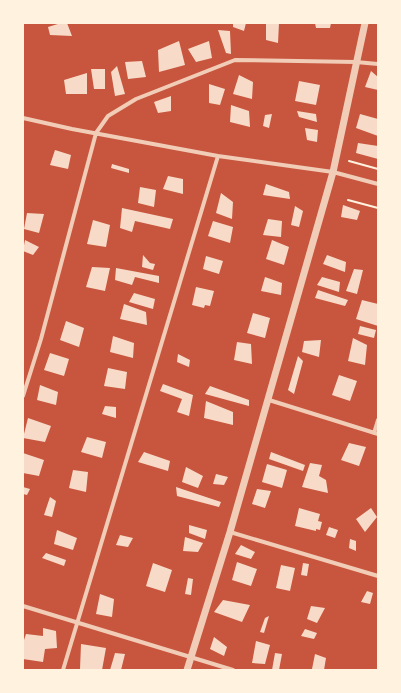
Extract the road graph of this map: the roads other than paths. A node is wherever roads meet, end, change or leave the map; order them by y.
1 (365, 23) edge
2 (356, 62) junction
3 (378, 64) edge
4 (23, 118) edge
5 (96, 133) junction
6 (218, 156) junction
7 (333, 172) junction
8 (378, 184) edge
9 (23, 396) edge
10 (269, 400) junction
11 (378, 420) edge
12 (376, 434) edge
13 (230, 532) junction
14 (378, 576) edge
15 (23, 606) edge
16 (76, 622) junction
17 (191, 657) junction
18 (63, 670) edge
19 (186, 670) edge
20 (233, 670) edge

1 - 2 street
2 - 3 street
2 - 5 street
2 - 7 street
4 - 5 street
5 - 6 street
5 - 9 street
6 - 7 street
6 - 16 street
7 - 8 street
7 - 10 street
10 - 12 street
10 - 13 street
11 - 12 street
13 - 14 street
13 - 17 street
15 - 16 street
16 - 17 street
16 - 18 street
17 - 19 street
17 - 20 street

